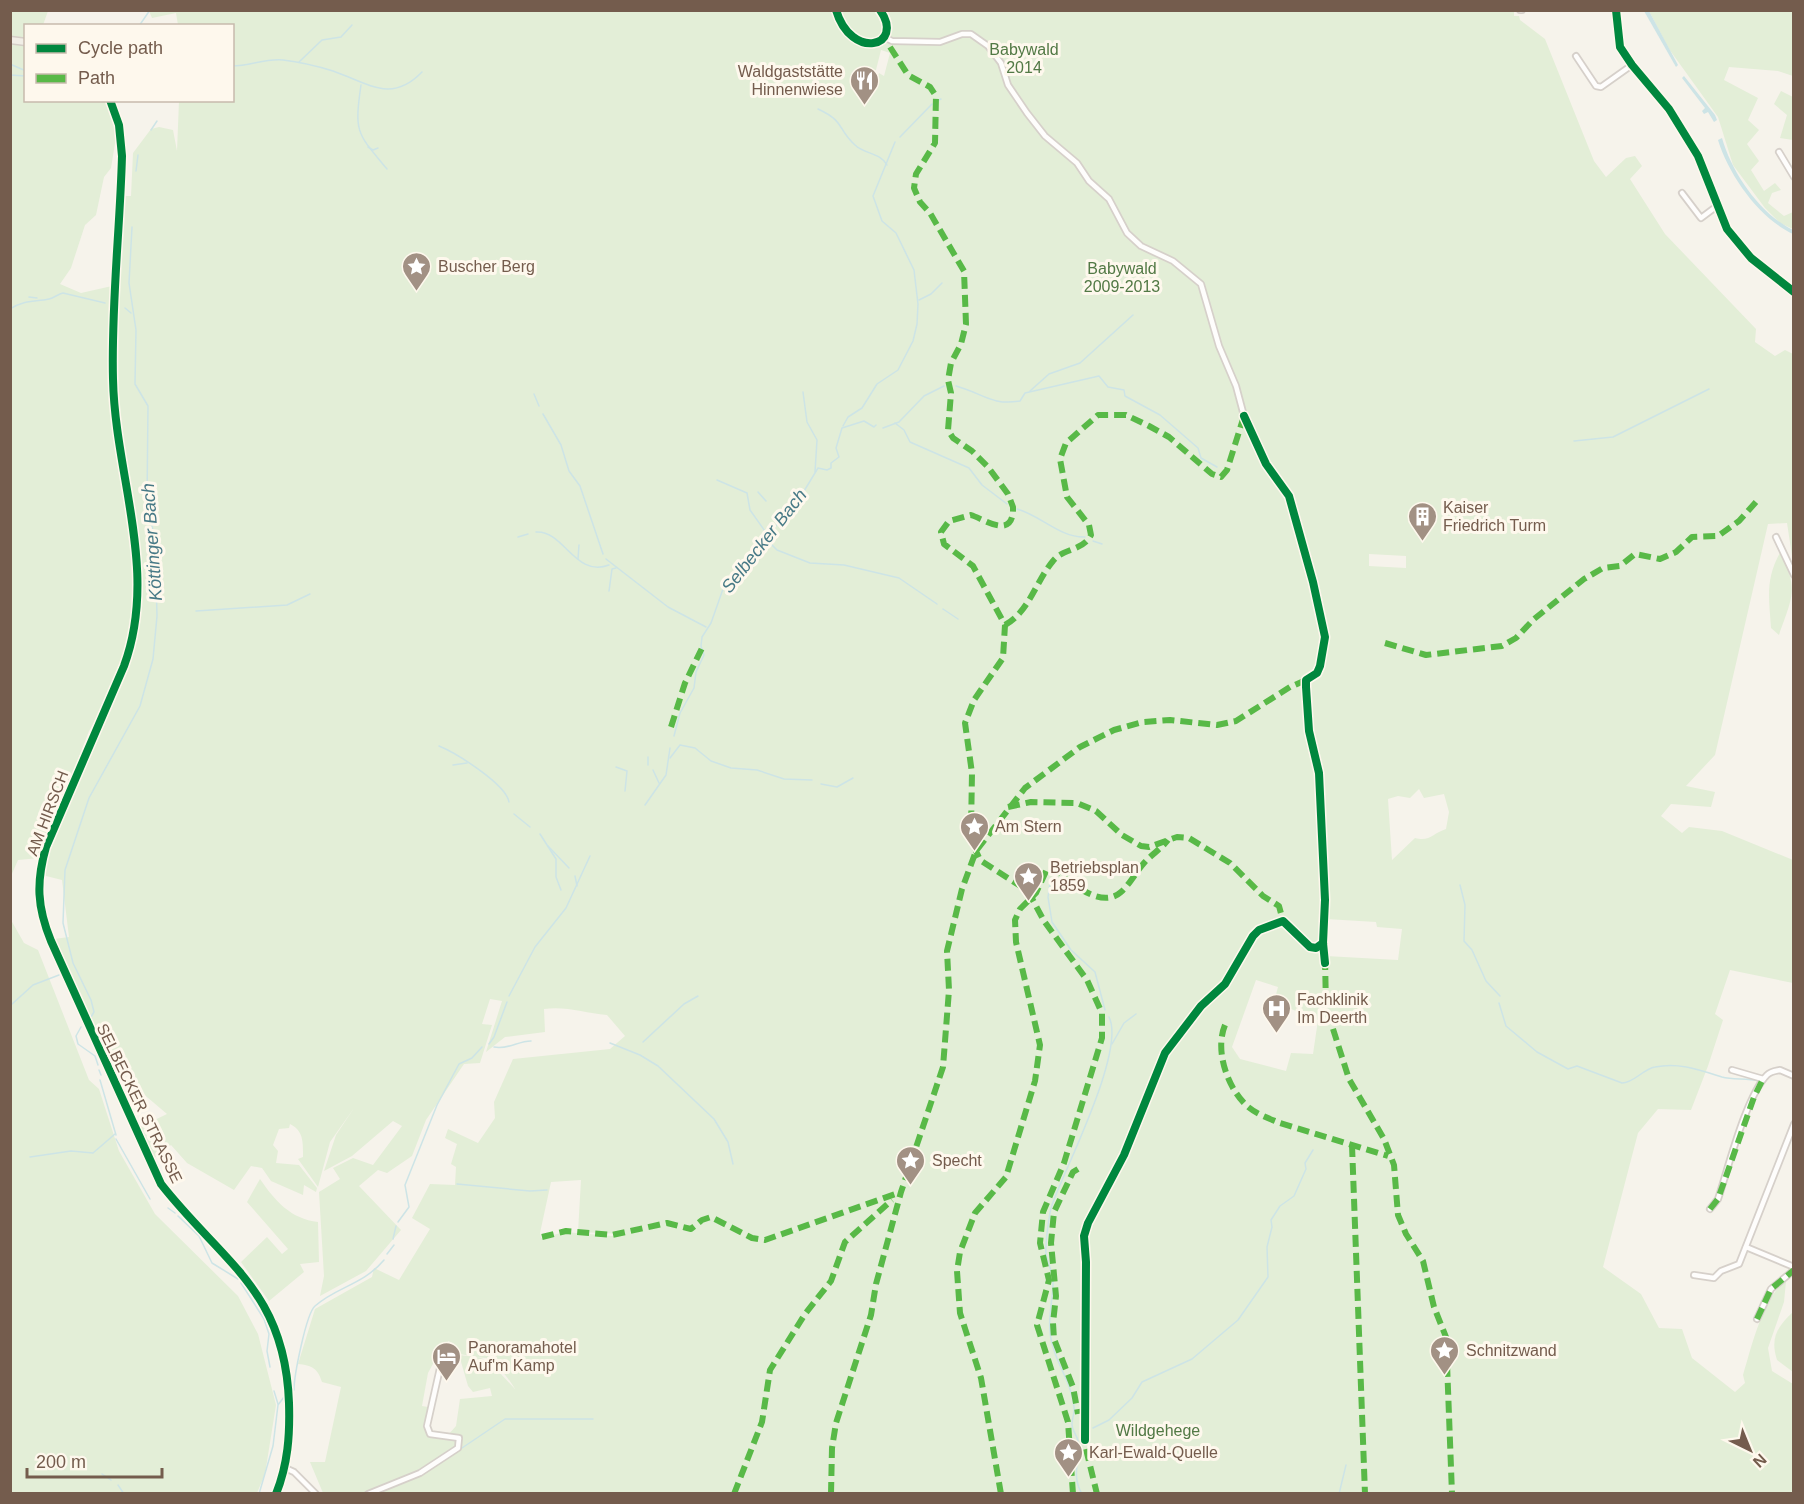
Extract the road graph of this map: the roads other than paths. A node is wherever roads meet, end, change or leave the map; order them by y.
1 (836, 10) edge
2 (880, 10) edge
3 (1616, 10) edge
4 (884, 37) junction
5 (1576, 56) dead end
6 (1632, 65) junction
7 (111, 102) edge
8 (1779, 152) dead end
9 (1794, 177) edge
10 (1682, 193) dead end
11 (1717, 207) junction
12 (1794, 292) edge
13 (1244, 416) dead end
14 (1776, 537) dead end
15 (1794, 575) edge
16 (66, 974) joint
17 (1732, 1070) dead end
18 (1794, 1077) edge
19 (1763, 1079) junction
20 (1794, 1124) edge
21 (1710, 1209) dead end
22 (1746, 1247) junction
23 (1794, 1268) edge
24 (1694, 1275) dead end
25 (1757, 1319) dead end
26 (442, 1359) dead end
27 (285, 1468) junction
28 (276, 1494) edge
29 (316, 1494) edge
30 (368, 1494) edge

1 - 4 street
2 - 4 street
3 - 6 main road
4 - 13 street
5 - 6 street
6 - 11 main road
7 - 16 main road, AM HIRSCH
8 - 9 street
10 - 11 street
11 - 12 main road
14 - 15 street
16 - 27 main road, SELBECKER STRASSE
17 - 19 street
18 - 19 street
19 - 21 street
20 - 22 street
22 - 23 street
22 - 24 street
23 - 25 street
26 - 30 street
27 - 28 main road, SELBECKER STRASSE
27 - 29 street

